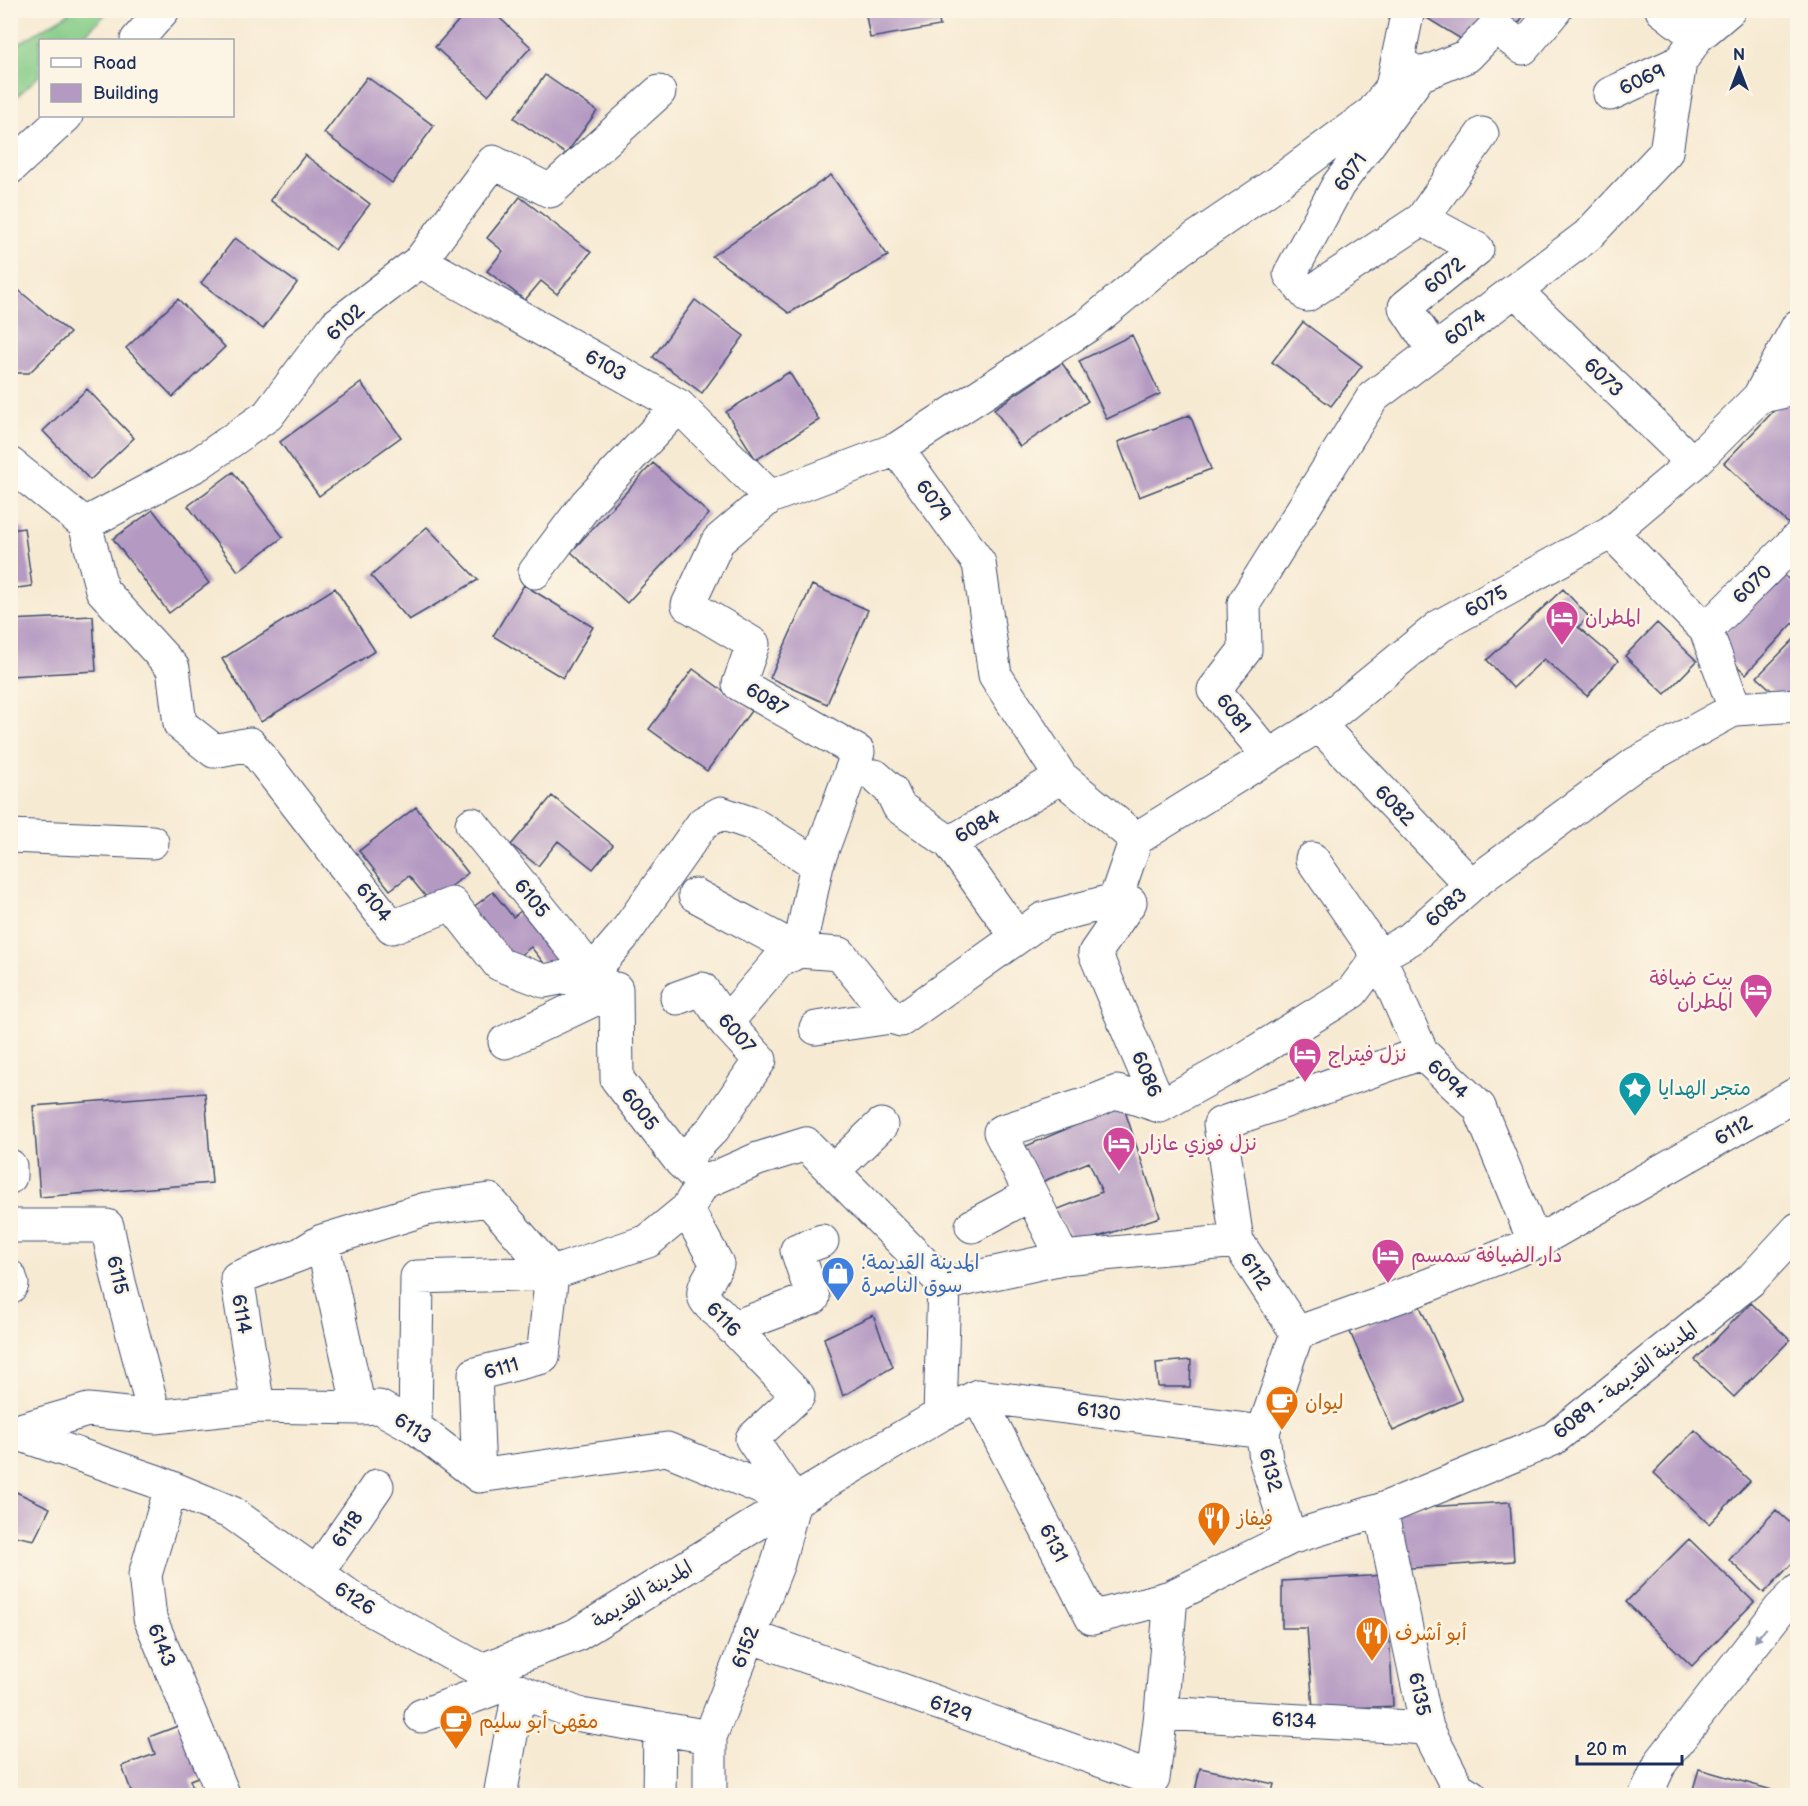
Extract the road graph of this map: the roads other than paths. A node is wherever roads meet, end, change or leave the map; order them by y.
1 (163, 10) edge
2 (1408, 10) edge
3 (1555, 10) edge
4 (1662, 10) edge
5 (1729, 10) edge
6 (138, 39) edge
7 (1689, 50) junction
8 (1409, 69) junction
9 (659, 92) dead end
10 (1610, 94) dead end
11 (65, 117) edge
12 (1482, 134) dead end
13 (11, 168) edge
14 (1422, 219) junction
15 (420, 261) junction
16 (1515, 290) junction
17 (1797, 326) edge
18 (1434, 351) junction
19 (1797, 388) edge
20 (1759, 397) junction
21 (680, 406) junction
22 (897, 449) junction
23 (1693, 463) junction
24 (10, 464) edge
25 (770, 497) junction
26 (86, 524) junction
27 (1611, 532) junction
28 (1797, 538) edge
29 (535, 572) dead end
30 (1244, 603) joint
31 (1706, 630) junction
32 (1797, 705) edge
33 (1735, 709) junction
34 (1319, 725) junction
35 (1268, 755) junction
36 (875, 776) dead end
37 (1061, 777) junction
38 (472, 824) dead end
39 (10, 836) edge
40 (1136, 839) junction
41 (152, 842) dead end
42 (950, 843) junction
43 (1312, 859) dead end
44 (817, 864) junction
45 (1471, 885) junction
46 (695, 895) dead end
47 (1115, 900) junction
48 (1017, 937) junction
49 (799, 951) junction
50 (1379, 956) junction
51 (604, 980) junction
52 (677, 998) dead end
53 (891, 1017) junction
54 (726, 1023) junction
55 (816, 1028) dead end
56 (505, 1042) dead end
57 (1422, 1053) junction
58 (1797, 1093) edge
59 (1160, 1106) junction
60 (880, 1125) dead end
61 (714, 1128) junction
62 (758, 1159) junction
63 (10, 1166) edge
64 (832, 1171) junction
65 (10, 1177) edge
66 (691, 1185) junction
67 (1031, 1194) junction
68 (10, 1226) edge
69 (972, 1226) dead end
70 (1797, 1229) edge
71 (322, 1241) junction
72 (822, 1241) dead end
73 (1237, 1241) junction
74 (1536, 1243) junction
75 (1063, 1258) junction
76 (552, 1273) junction
77 (10, 1277) edge
78 (944, 1284) junction
79 (10, 1287) edge
80 (732, 1328) junction
81 (1297, 1334) junction
82 (978, 1396) junction
83 (258, 1406) junction
84 (359, 1408) junction
85 (940, 1415) junction
86 (155, 1417) junction
87 (415, 1427) junction
88 (12, 1432) edge
89 (1263, 1432) junction
90 (479, 1476) junction
91 (377, 1486) dead end
92 (171, 1488) junction
93 (794, 1501) junction
94 (1381, 1510) junction
95 (1290, 1538) junction
96 (317, 1573) junction
97 (1797, 1591) edge
98 (1171, 1597) junction
99 (749, 1636) junction
100 (502, 1682) junction
101 (1161, 1713) junction
102 (421, 1716) dead end
103 (660, 1728) junction
104 (1428, 1728) junction
105 (710, 1737) junction
106 (1146, 1787) edge
107 (225, 1796) edge
108 (500, 1796) edge
109 (658, 1796) edge
110 (710, 1796) edge
111 (1471, 1796) edge
112 (1645, 1796) edge

1 - 6 street
2 - 8 street
3 - 8 street
4 - 7 street
5 - 7 street, 6069
7 - 10 street, 6069
7 - 16 street, 6074
8 - 14 street, 6071
8 - 22 street
9 - 15 street, 6102
11 - 13 street
12 - 14 street
14 - 18 street, 6072
15 - 21 street, 6103
15 - 26 street, 6102
16 - 18 street, 6074
16 - 23 street, 6073
17 - 20 street, 6075
18 - 30 street, 6074
19 - 20 street
20 - 23 street, 6075
21 - 25 street, 6103
21 - 29 street
22 - 25 street, 6087
22 - 37 street, 6079
23 - 27 street, 6075
24 - 26 street
25 - 44 street, 6087
26 - 51 street, 6104
27 - 31 street
27 - 34 street, 6075
28 - 31 street, 6070
30 - 35 street, 6081
31 - 33 street
32 - 33 street, 6083
33 - 45 street, 6083
34 - 35 street, 6075
34 - 45 street, 6082
35 - 40 street, 6075
36 - 42 street, 6084
37 - 40 street, 6079
37 - 42 street, 6084
38 - 51 street, 6105
39 - 41 street
40 - 47 street
42 - 48 street
43 - 50 street, 6094
44 - 49 street, 6087
44 - 51 street
45 - 50 street, 6083
46 - 49 street
47 - 48 street
47 - 59 street, 6086
48 - 53 street
49 - 53 street
49 - 54 street
50 - 57 street, 6094
50 - 59 street, 6083
51 - 56 street
51 - 66 street, 6005
52 - 54 street, 6007
53 - 55 street
54 - 61 street, 6007
57 - 73 street
57 - 74 street, 6094
58 - 74 street, 6112
59 - 67 street, 6086
60 - 64 street
61 - 62 street
61 - 66 street, 6007
62 - 64 street
62 - 66 street
63 - 65 street
64 - 78 street
66 - 76 street
66 - 80 street, 6116
67 - 69 street
67 - 75 street, 6086
68 - 86 street, 6115
70 - 94 street, المدينة القديمة - 6089
71 - 76 street
71 - 83 street, 6114
71 - 84 street
72 - 80 street
73 - 75 street, 6112
73 - 81 street, 6112
74 - 81 street, 6112
75 - 78 street, 6112
76 - 87 street
76 - 90 street, 6111
77 - 79 street
78 - 85 street
80 - 93 street, 6116
81 - 89 street, 6132
82 - 85 street
82 - 89 street, 6130
82 - 98 street, 6131
83 - 84 street, 6113
83 - 86 street, 6113
84 - 87 street, 6113
85 - 93 street
86 - 88 street, 6113
87 - 90 street, 6113
88 - 92 street, 6126
89 - 95 street, 6132
90 - 93 street
91 - 96 street, 6118
92 - 96 street, 6126
92 - 107 street, 6143
93 - 99 street, 6152
93 - 100 street, المدينة القديمة
94 - 95 street, المدينة القديمة - 6089
94 - 104 street, 6135
95 - 98 street, المدينة القديمة - 6089
96 - 100 street, 6126
97 -> 112 street
98 - 101 street
99 - 105 street, 6152
99 - 106 street, 6129
100 - 102 street, المدينة القديمة
100 - 103 street, 6126
100 - 108 street
101 - 104 street, 6134
101 - 106 street
103 - 105 street, 6126
103 - 109 street
104 - 111 street, 6135
105 - 110 street, 6152

